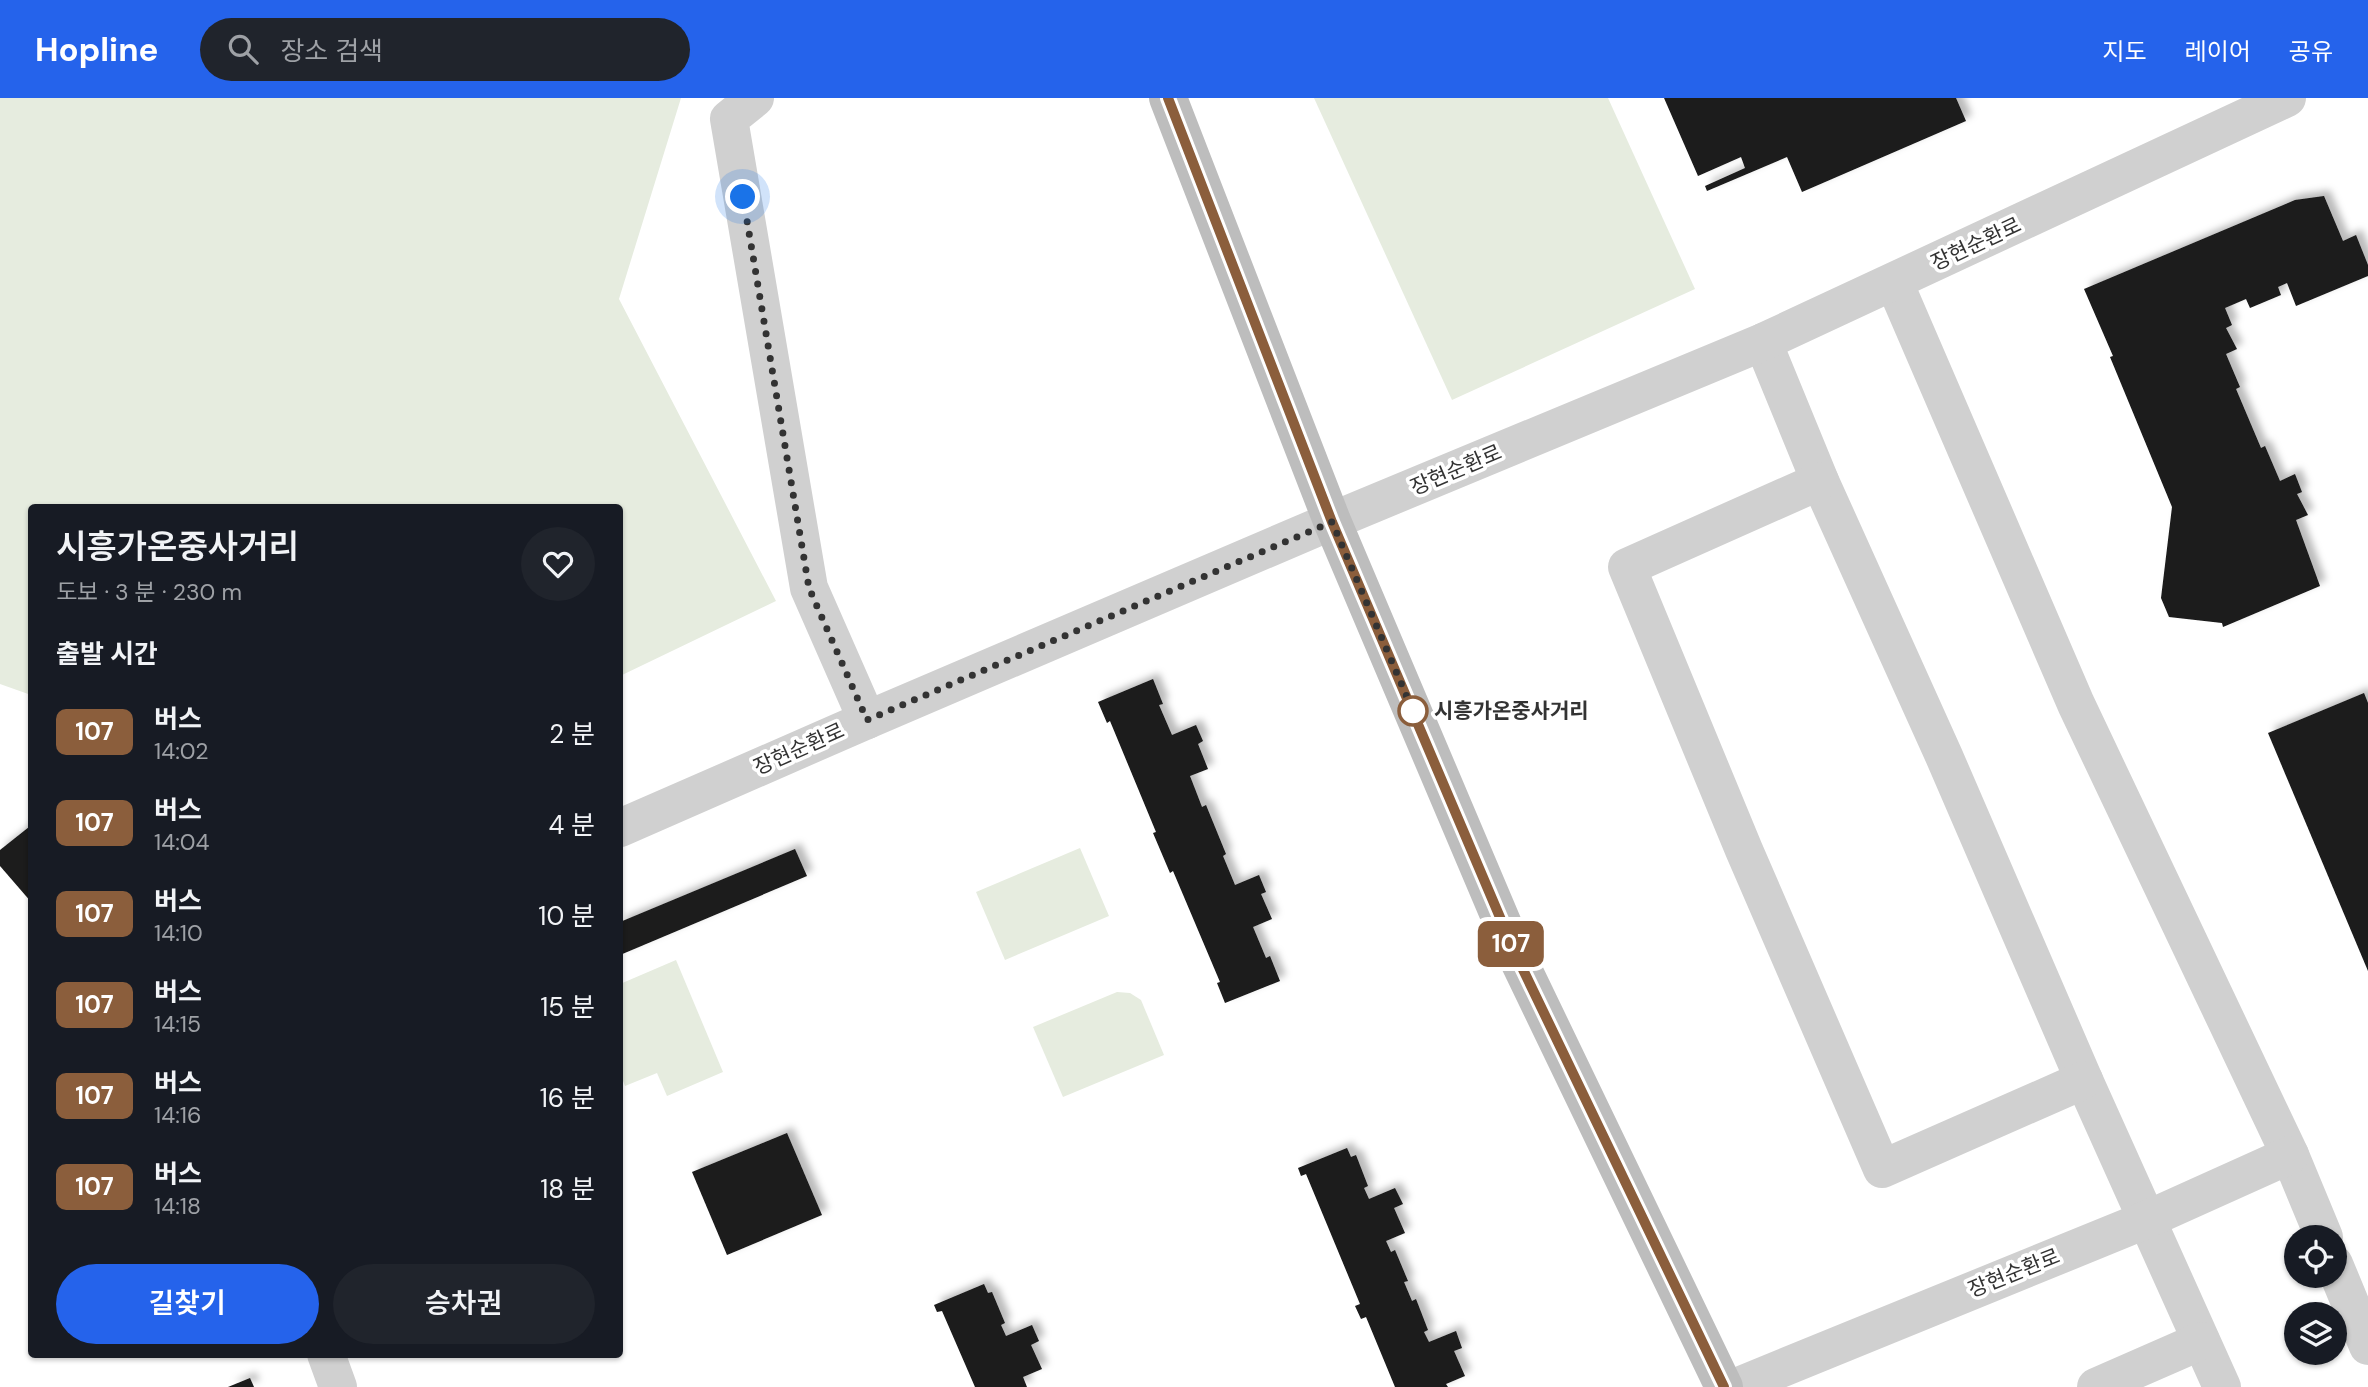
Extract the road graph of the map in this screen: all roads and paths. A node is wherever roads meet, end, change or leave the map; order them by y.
1 (755, 98) edge
2 (1168, 98) edge
3 (2287, 98) edge
4 (1894, 282) junction
5 (1763, 342) junction
6 (1820, 481) junction
7 (1332, 522) junction
8 (867, 720) junction
9 (623, 827) edge
10 (2084, 1080) junction
11 (2290, 1155) junction
12 (2148, 1219) junction
13 (2318, 1225) edge
14 (2344, 1288) edge
15 (2201, 1341) junction
16 (2368, 1346) edge
17 (327, 1358) edge
18 (338, 1387) edge
19 (1724, 1387) edge
20 (1736, 1387) edge
21 (2096, 1387) edge
22 (2222, 1387) edge

1 - 8 street
2 - 7 main road
3 - 4 street, 장현순환로
4 - 5 street, 장현순환로
4 - 11 street
5 - 6 street
5 - 7 street, 장현순환로
6 - 10 street
6 - 10 street
7 - 8 street, 장현순환로
7 - 19 main road
8 - 9 street, 장현순환로
10 - 12 street
11 - 12 street, 장현순환로
11 - 13 street
12 - 15 street
12 - 20 street, 장현순환로
14 - 16 street
15 - 21 street
15 - 22 street
17 - 18 street

